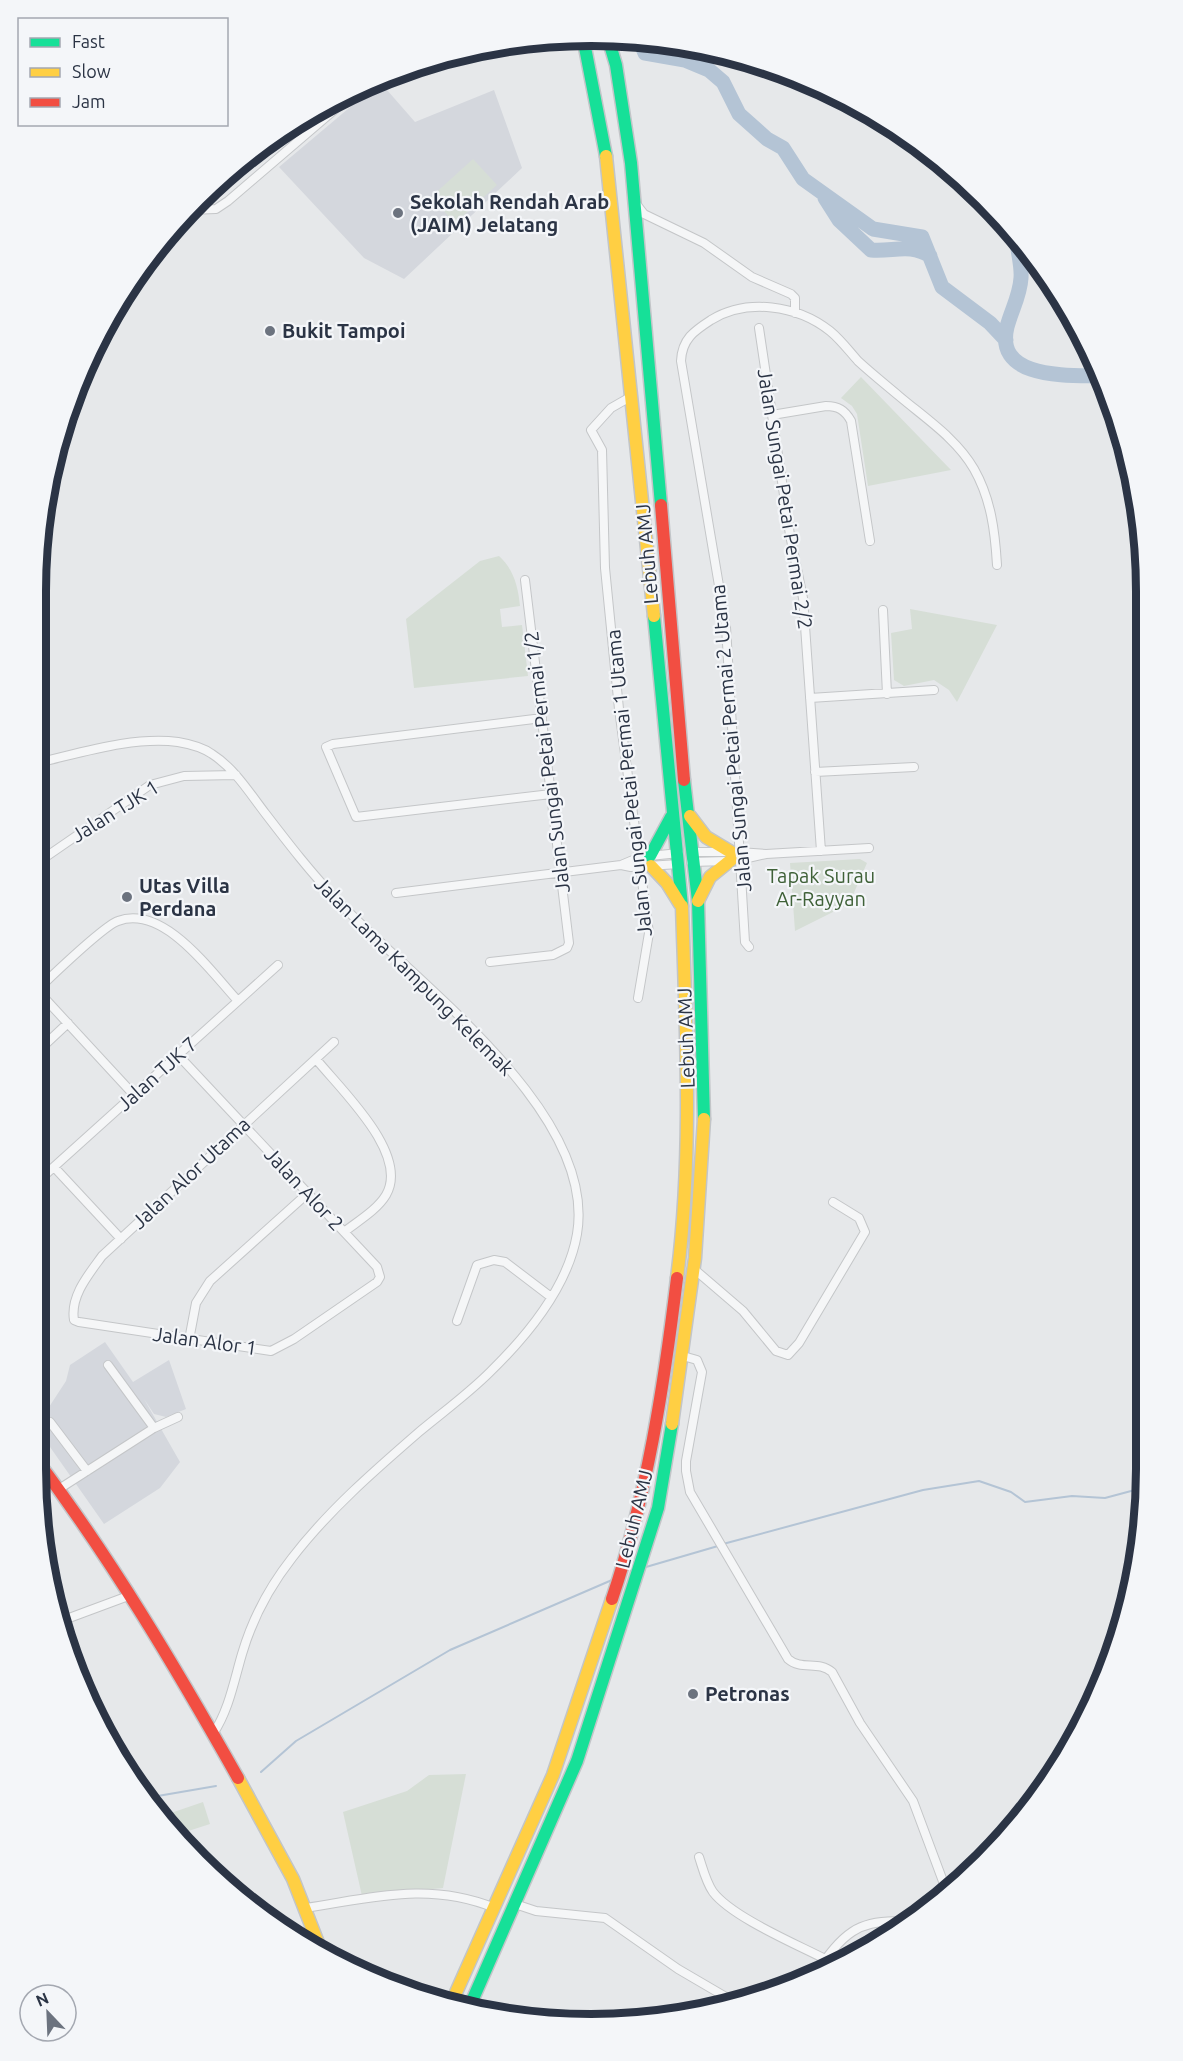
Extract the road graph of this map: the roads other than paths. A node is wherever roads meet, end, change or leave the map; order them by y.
1 (585, 46) edge
2 (610, 47) edge
3 (329, 114) edge
4 (634, 202) junction
5 (203, 209) edge
6 (795, 313) junction
7 (759, 328) dead end
8 (633, 396) junction
9 (772, 415) junction
10 (870, 541) dead end
11 (997, 565) dead end
12 (525, 580) dead end
13 (883, 610) dead end
14 (934, 690) dead end
15 (887, 694) junction
16 (810, 699) junction
17 (542, 718) junction
18 (46, 761) edge
19 (915, 766) dead end
20 (815, 772) junction
21 (236, 775) junction
22 (551, 794) junction
23 (687, 811) junction
24 (672, 814) junction
25 (868, 848) dead end
26 (821, 851) junction
27 (736, 856) junction
28 (46, 857) edge
29 (694, 857) junction
30 (678, 858) junction
31 (645, 861) junction
32 (560, 872) junction
33 (396, 892) dead end
34 (698, 901) junction
35 (682, 907) junction
36 (749, 947) dead end
37 (490, 962) dead end
38 (278, 966) dead end
39 (46, 982) edge
40 (638, 998) dead end
41 (46, 1000) edge
42 (238, 1001) junction
43 (68, 1023) junction
44 (334, 1042) dead end
45 (46, 1044) edge
46 (178, 1055) junction
47 (316, 1059) junction
48 (134, 1095) junction
49 (244, 1125) junction
50 (54, 1167) junction
51 (46, 1174) edge
52 (308, 1193) junction
53 (833, 1202) dead end
54 (344, 1232) junction
55 (121, 1239) junction
56 (694, 1269) junction
57 (379, 1272) joint
58 (551, 1297) junction
59 (74, 1320) joint
60 (457, 1321) dead end
61 (189, 1340) junction
62 (683, 1356) junction
63 (108, 1365) dead end
64 (178, 1417) dead end
65 (50, 1422) dead end
66 (154, 1428) junction
67 (87, 1471) junction
68 (46, 1472) edge
69 (59, 1489) junction
70 (131, 1595) junction
71 (67, 1619) edge
72 (213, 1734) junction
73 (699, 1857) dead end
74 (944, 1885) edge
75 (515, 1904) junction
76 (305, 1908) junction
77 (495, 1908) junction
78 (896, 1922) edge
79 (317, 1940) edge
80 (825, 1959) junction
81 (822, 1963) edge
82 (454, 1997) edge
83 (726, 1998) edge
84 (472, 2001) edge

1 - 8 main road, Lebuh AMJ
2 - 4 main road, Lebuh AMJ
3 - 5 street
4 - 6 street
4 - 23 main road, Lebuh AMJ
6 - 11 street
6 - 27 street, Jalan Sungai Petai Permai 2 Utama
7 - 9 street, Jalan Sungai Petai Permai 2/2
8 - 24 main road, Lebuh AMJ
8 - 31 street, Jalan Sungai Petai Permai 1 Utama
9 - 10 street
9 - 16 street, Jalan Sungai Petai Permai 2/2
12 - 17 street, Jalan Sungai Petai Permai 1/2
13 - 15 street
14 - 15 street
15 - 16 street
16 - 20 street, Jalan Sungai Petai Permai 2/2
17 - 22 street, Jalan Sungai Petai Permai 1/2
17 - 22 street
18 - 21 street, Jalan Lama Kampung Kelemak
19 - 20 street
20 - 26 street, Jalan Sungai Petai Permai 2/2
21 - 28 street, Jalan TJK 1
21 - 58 street, Jalan Lama Kampung Kelemak
22 - 32 street, Jalan Sungai Petai Permai 1/2
23 - 27 main road
23 - 29 main road, Lebuh AMJ
24 - 30 main road, Lebuh AMJ
24 - 31 main road
25 - 26 street
26 - 27 street
27 - 29 street
27 - 34 main road
27 - 36 street, Jalan Sungai Petai Permai 2 Utama
29 - 30 street
29 - 34 main road, Lebuh AMJ
30 - 31 street
30 - 35 main road, Lebuh AMJ
31 - 32 street
31 - 35 main road
31 - 40 street, Jalan Sungai Petai Permai 1 Utama
32 - 33 street
32 - 37 street, Jalan Sungai Petai Permai 1/2
34 - 56 main road, Lebuh AMJ
35 - 77 main road, Lebuh AMJ
38 - 42 street, Jalan TJK 7
39 - 42 street
41 - 43 street
42 - 46 street, Jalan TJK 7
43 - 45 street
43 - 48 street
44 - 47 street, Jalan Alor Utama
46 - 48 street, Jalan TJK 7
46 - 49 street, Jalan Alor 2
47 - 49 street, Jalan Alor Utama
47 - 54 street
48 - 50 street, Jalan TJK 7
49 - 52 street, Jalan Alor 2
49 - 55 street, Jalan Alor Utama
50 - 51 street, Jalan TJK 7
50 - 55 street
52 - 54 street, Jalan Alor 2
52 - 61 street
53 - 56 street
54 - 57 street, Jalan Alor 2
55 - 59 street, Jalan Alor Utama
56 - 62 main road, Lebuh AMJ
57 - 61 street, Jalan Alor 1
58 - 60 street
58 - 72 street, Jalan Lama Kampung Kelemak
59 - 61 street, Jalan Alor 1
62 - 74 street
62 - 75 main road, Lebuh AMJ
63 - 66 street
64 - 66 street
65 - 67 street
66 - 67 street
67 - 69 street
68 - 69 main road
69 - 70 main road
70 - 71 street
70 - 72 main road
72 - 76 main road
73 - 80 street
75 - 83 street
75 - 84 main road, Lebuh AMJ
76 - 77 street
76 - 79 main road
77 - 82 main road, Lebuh AMJ
78 - 80 street
80 - 81 street

